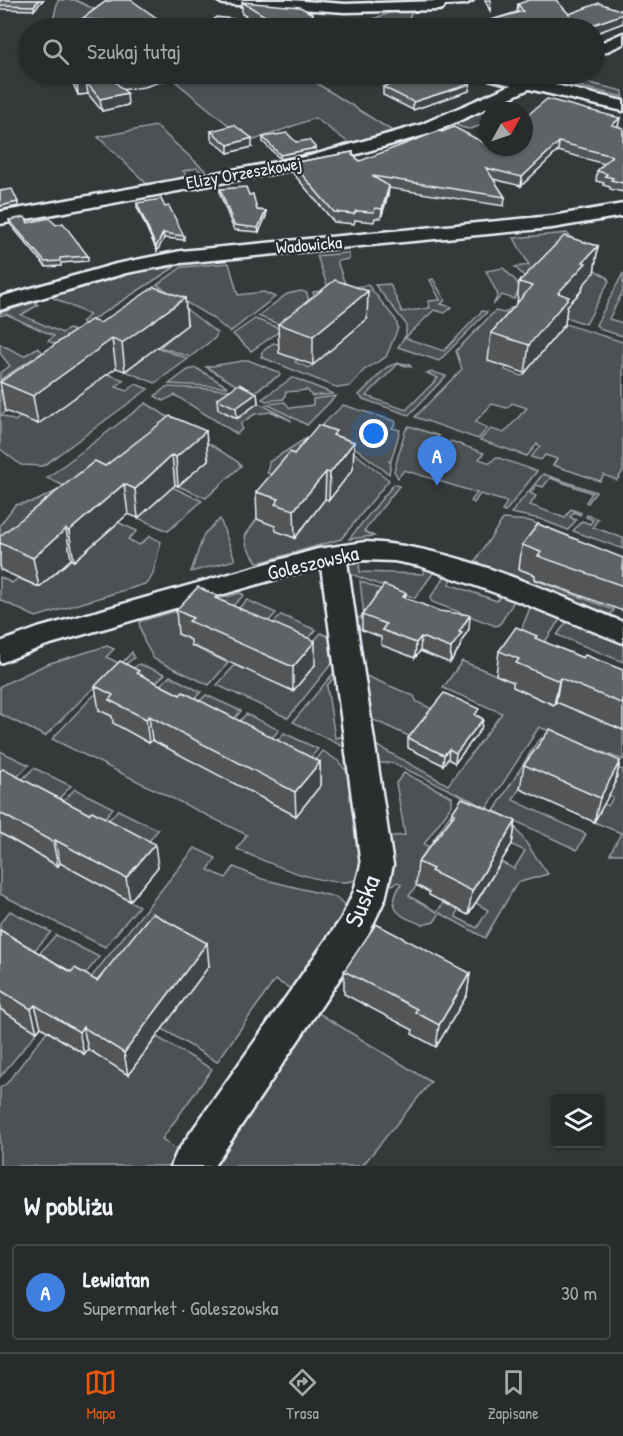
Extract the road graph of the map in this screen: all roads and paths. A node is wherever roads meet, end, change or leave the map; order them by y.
1 (224, 0) edge
2 (466, 0) edge
3 (343, 4) edge
4 (438, 6) edge
5 (623, 38) edge
6 (605, 47) edge
7 (525, 84) edge
8 (531, 84) edge
9 (623, 106) edge
10 (623, 210) edge
11 (0, 218) edge
12 (0, 304) edge
13 (333, 555) junction
14 (623, 633) edge
15 (0, 653) edge
16 (191, 1166) edge

1 - 3 street
2 - 4 street
3 - 4 street
5 - 6 street
7 - 11 street, Elizy Orzeszkowej
8 - 9 street
10 - 12 street, Wadowicka
13 - 14 street, Goleszowska
13 - 15 street, Goleszowska
13 - 16 street, Suska

